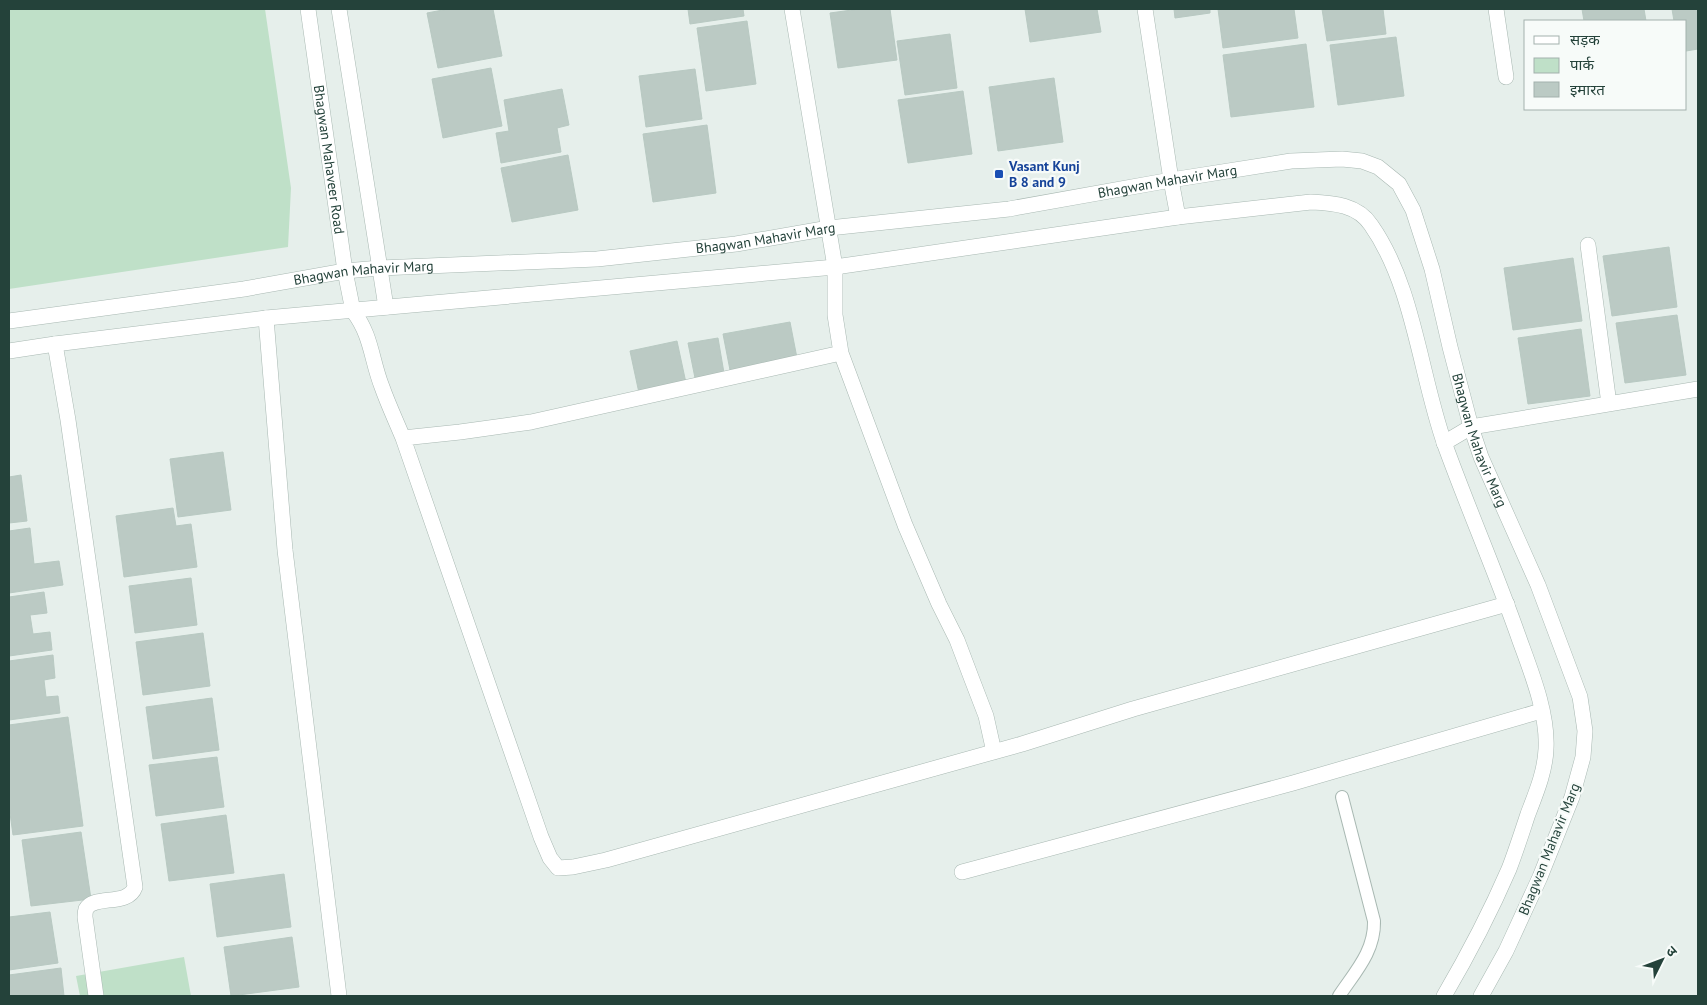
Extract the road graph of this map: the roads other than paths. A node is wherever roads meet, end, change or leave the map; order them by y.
1 (308, 9) edge
2 (339, 9) edge
3 (792, 9) edge
4 (1145, 9) edge
5 (1496, 9) edge
6 (1506, 77) dead end
7 (1170, 180) junction
8 (1178, 217) junction
9 (829, 228) junction
10 (1588, 245) dead end
11 (835, 267) junction
12 (380, 268) junction
13 (346, 271) junction
14 (386, 307) junction
15 (353, 311) junction
16 (266, 318) junction
17 (9, 321) edge
18 (55, 344) junction
19 (9, 351) edge
20 (841, 353) junction
21 (1698, 389) edge
22 (1608, 404) junction
23 (1472, 427) junction
24 (403, 438) junction
25 (1444, 443) junction
26 (1507, 604) junction
27 (1542, 710) junction
28 (994, 752) junction
29 (1342, 796) dead end
30 (962, 872) dead end
31 (96, 996) edge
32 (339, 996) edge
33 (1339, 996) edge
34 (1444, 996) edge
35 (1481, 996) edge

1 - 13 street, Bhagwan Mahaveer Road
2 - 12 street
3 - 9 street
4 - 7 street
5 - 6 street
7 - 8 street
7 - 9 street, Bhagwan Mahavir Marg
7 - 23 street, Bhagwan Mahavir Marg
8 - 11 street
8 - 25 street
9 - 11 street
9 - 12 street, Bhagwan Mahavir Marg
10 - 22 street
11 - 14 street
11 - 20 street
12 - 13 street, Bhagwan Mahavir Marg
12 - 14 street
13 - 15 street, Bhagwan Mahaveer Road
13 - 17 street, Bhagwan Mahavir Marg
14 - 15 street
15 - 16 street
15 - 24 street
16 - 18 street
16 - 32 street
18 - 19 street
18 - 31 street
20 - 24 street
20 - 28 street
21 - 22 street
22 - 23 street
23 - 25 street
23 - 35 street, Bhagwan Mahavir Marg
24 - 28 street
25 - 26 street
26 - 27 street
26 - 28 street
27 - 30 street
27 - 34 street
29 - 33 lane

